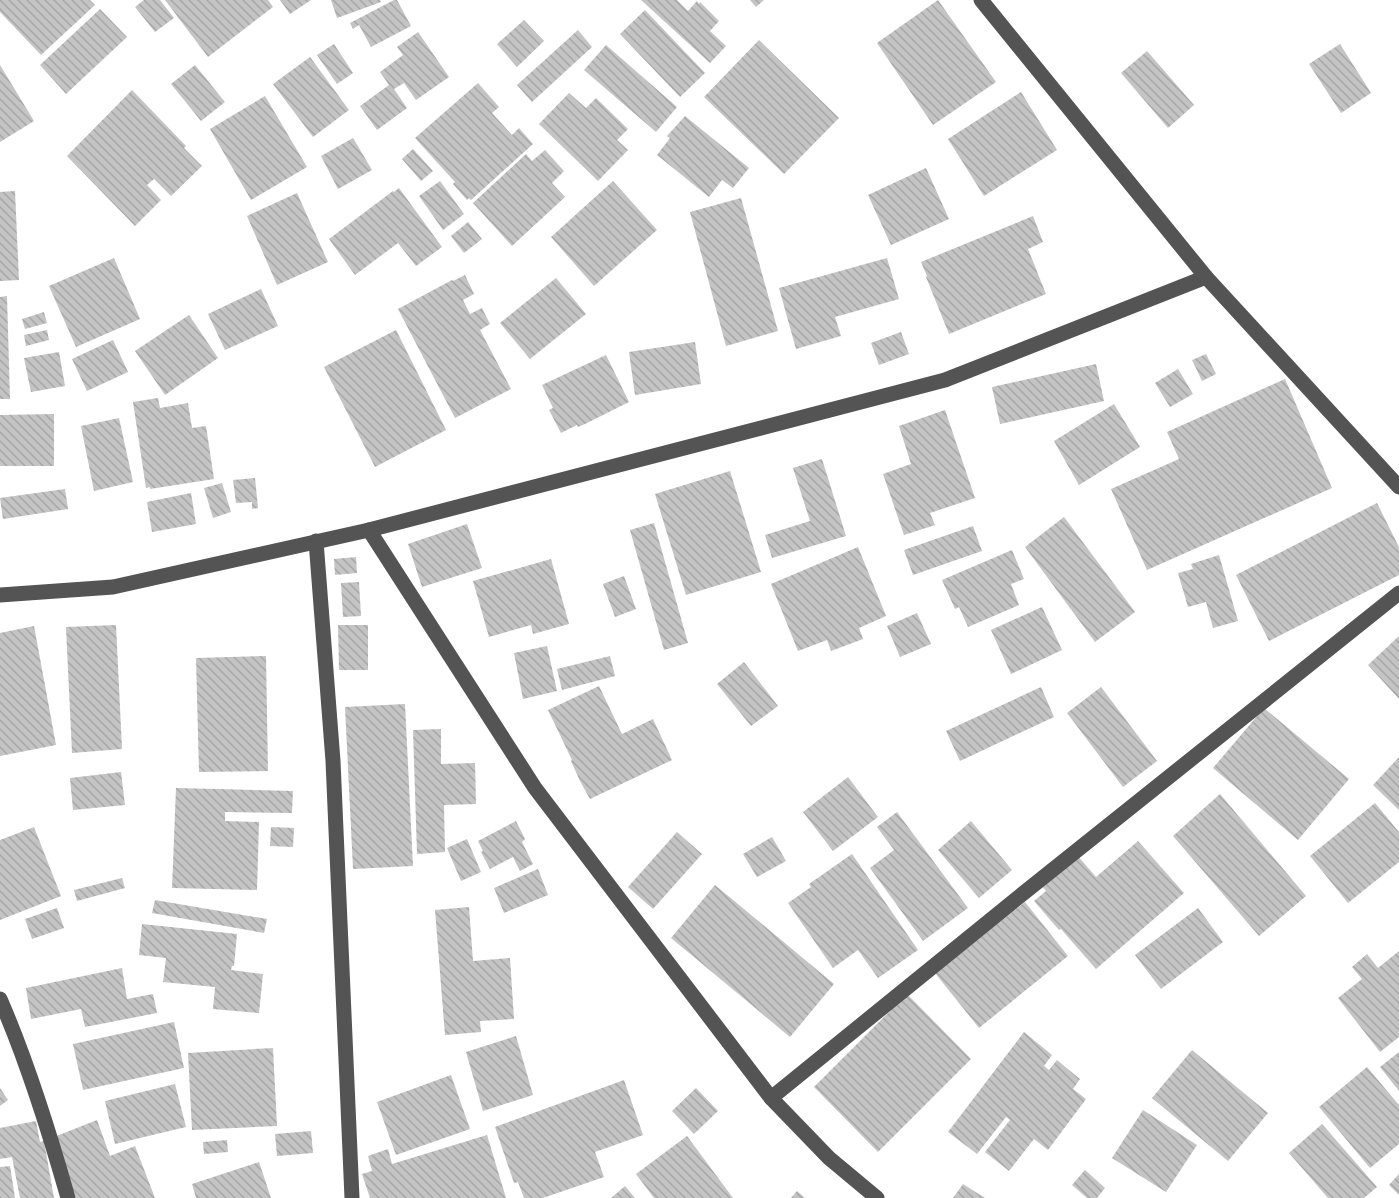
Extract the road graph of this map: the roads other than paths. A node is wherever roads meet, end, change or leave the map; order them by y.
1 (981, 0) edge
2 (1206, 277) junction
3 (1399, 487) edge
4 (369, 530) junction
5 (316, 541) junction
6 (1399, 593) edge
7 (0, 595) edge
8 (0, 999) edge
9 (771, 1098) junction
10 (68, 1198) edge
11 (352, 1198) edge
12 (877, 1198) edge

1 - 2 street
2 - 3 street
2 - 4 street
4 - 5 street
4 - 9 street
5 - 7 street
5 - 11 street
6 - 9 street
8 - 10 street
9 - 12 street

